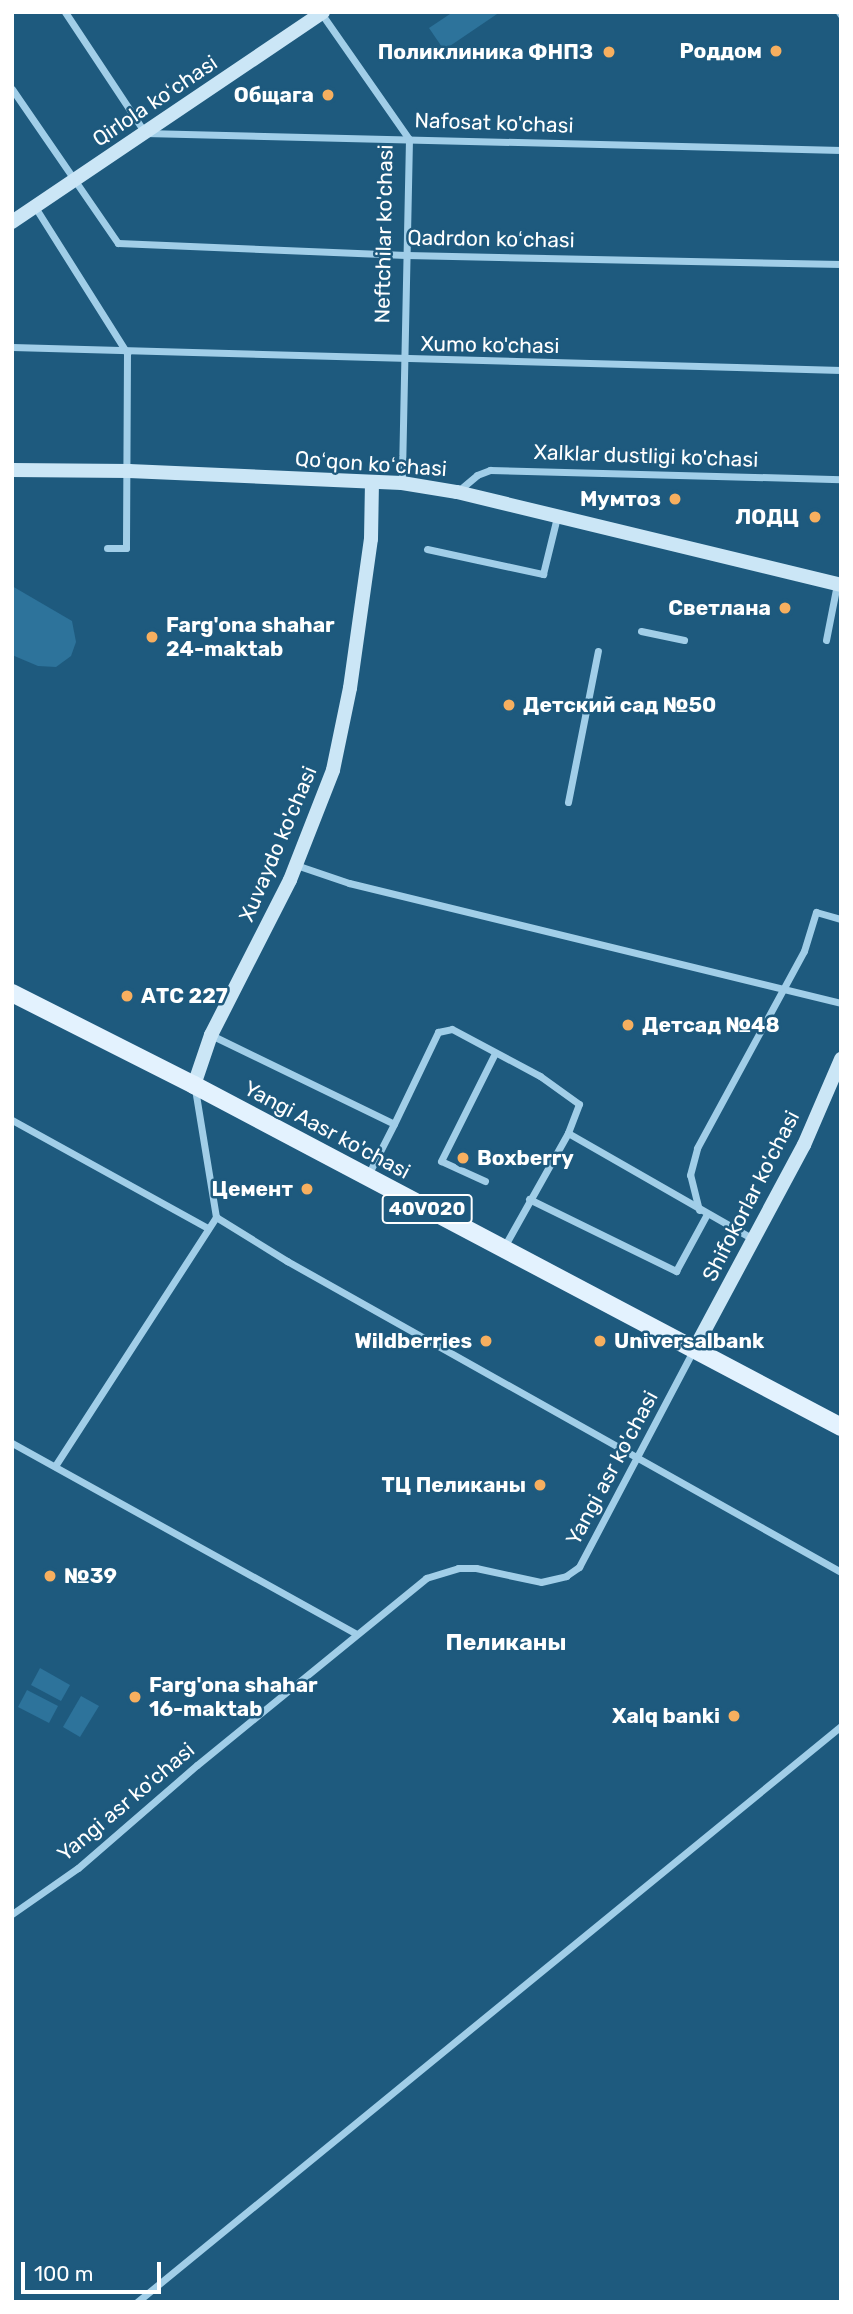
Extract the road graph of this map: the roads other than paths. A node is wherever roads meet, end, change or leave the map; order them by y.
1 (65, 12) edge
2 (321, 13) edge
3 (12, 89) edge
4 (145, 133) junction
5 (409, 139) junction
6 (841, 150) edge
7 (75, 180) junction
8 (35, 207) junction
9 (12, 222) edge
10 (405, 255) junction
11 (841, 264) edge
12 (12, 347) edge
13 (127, 353) junction
14 (403, 360) junction
15 (841, 370) edge
16 (12, 470) edge
17 (129, 471) junction
18 (841, 480) edge
19 (372, 482) junction
20 (402, 483) junction
21 (457, 492) junction
22 (557, 516) junction
23 (107, 548) dead end
24 (428, 549) dead end
25 (839, 585) edge
26 (642, 631) dead end
27 (684, 640) dead end
28 (826, 640) dead end
29 (598, 651) dead end
30 (568, 802) dead end
31 (296, 865) junction
32 (841, 919) edge
33 (785, 989) junction
34 (12, 993) edge
35 (841, 1003) edge
36 (211, 1035) junction
37 (495, 1053) junction
38 (841, 1059) edge
39 (194, 1085) junction
40 (12, 1120) edge
41 (394, 1124) junction
42 (568, 1133) junction
43 (367, 1178) junction
44 (485, 1181) dead end
45 (529, 1199) junction
46 (699, 1210) junction
47 (707, 1214) junction
48 (216, 1217) junction
49 (208, 1228) junction
50 (754, 1239) junction
51 (503, 1247) junction
52 (694, 1350) junction
53 (841, 1427) edge
54 (12, 1443) edge
55 (638, 1457) junction
56 (55, 1466) junction
57 (841, 1572) edge
58 (356, 1634) junction
59 (841, 1726) edge
60 (12, 1914) edge
61 (137, 2302) edge

1 - 4 street
2 - 4 street, Qirlola koʻchasi
2 - 5 street, Neftchilar ko'chasi
3 - 7 street, Qadrdon koʻchasi
4 - 5 street, Nafosat ko'chasi
4 - 7 street, Qirlola koʻchasi
5 - 6 street, Nafosat ko'chasi
5 - 10 street, Neftchilar ko'chasi
7 - 8 street, Qirlola koʻchasi
7 - 10 street, Qadrdon koʻchasi
8 - 9 street, Qirlola koʻchasi
8 - 13 street
10 - 11 street, Qadrdon koʻchasi
10 - 14 street, Neftchilar ko'chasi
12 - 13 street, Xumo ko'chasi
13 - 14 street, Xumo ko'chasi
13 - 17 street
14 - 15 street, Xumo ko'chasi
14 - 20 street, Neftchilar ko'chasi
16 - 17 street, Qoʻqon koʻchasi
17 - 19 street, Qoʻqon koʻchasi
17 - 23 street
18 - 21 street, Xalklar dustligi ko'chasi
19 - 20 street, Qoʻqon koʻchasi
19 - 31 street, Xuvaydo ko'chasi
20 - 21 street, Qoʻqon koʻchasi
21 - 22 street, Qoʻqon koʻchasi
22 - 24 street
22 - 25 street, Qoʻqon koʻchasi
25 - 28 street
26 - 27 street
29 - 30 street
31 - 33 street
31 - 36 street, Xuvaydo ko'chasi
32 - 33 street
33 - 35 street
33 - 46 street
34 - 39 main road, Yangi Aasr ko'chasi / 40V020
36 - 39 street, Xuvaydo ko'chasi
36 - 41 street
37 - 41 street
37 - 42 street
37 - 44 street
38 - 50 street, Shifokorlar ko'chasi
39 - 43 main road, Yangi Aasr ko'chasi / 40V020
39 - 48 street
40 - 49 street
41 - 43 street
42 - 45 street
42 - 46 street
43 - 51 main road, Yangi Aasr ko'chasi / 40V020
45 - 47 street
45 - 51 street
46 - 47 street
47 - 50 street
48 - 49 street
48 - 55 street
49 - 56 street
50 - 52 street, Shifokorlar ko'chasi
51 - 52 main road, Yangi Aasr ko'chasi / 40V020
52 - 53 main road, Yangi Aasr ko'chasi / 40V020
52 - 55 street, Yangi asr ko'chasi
54 - 56 street
55 - 57 street
55 - 58 street, Yangi asr ko'chasi
56 - 58 street
58 - 60 street, Yangi asr ko'chasi
59 - 61 street

